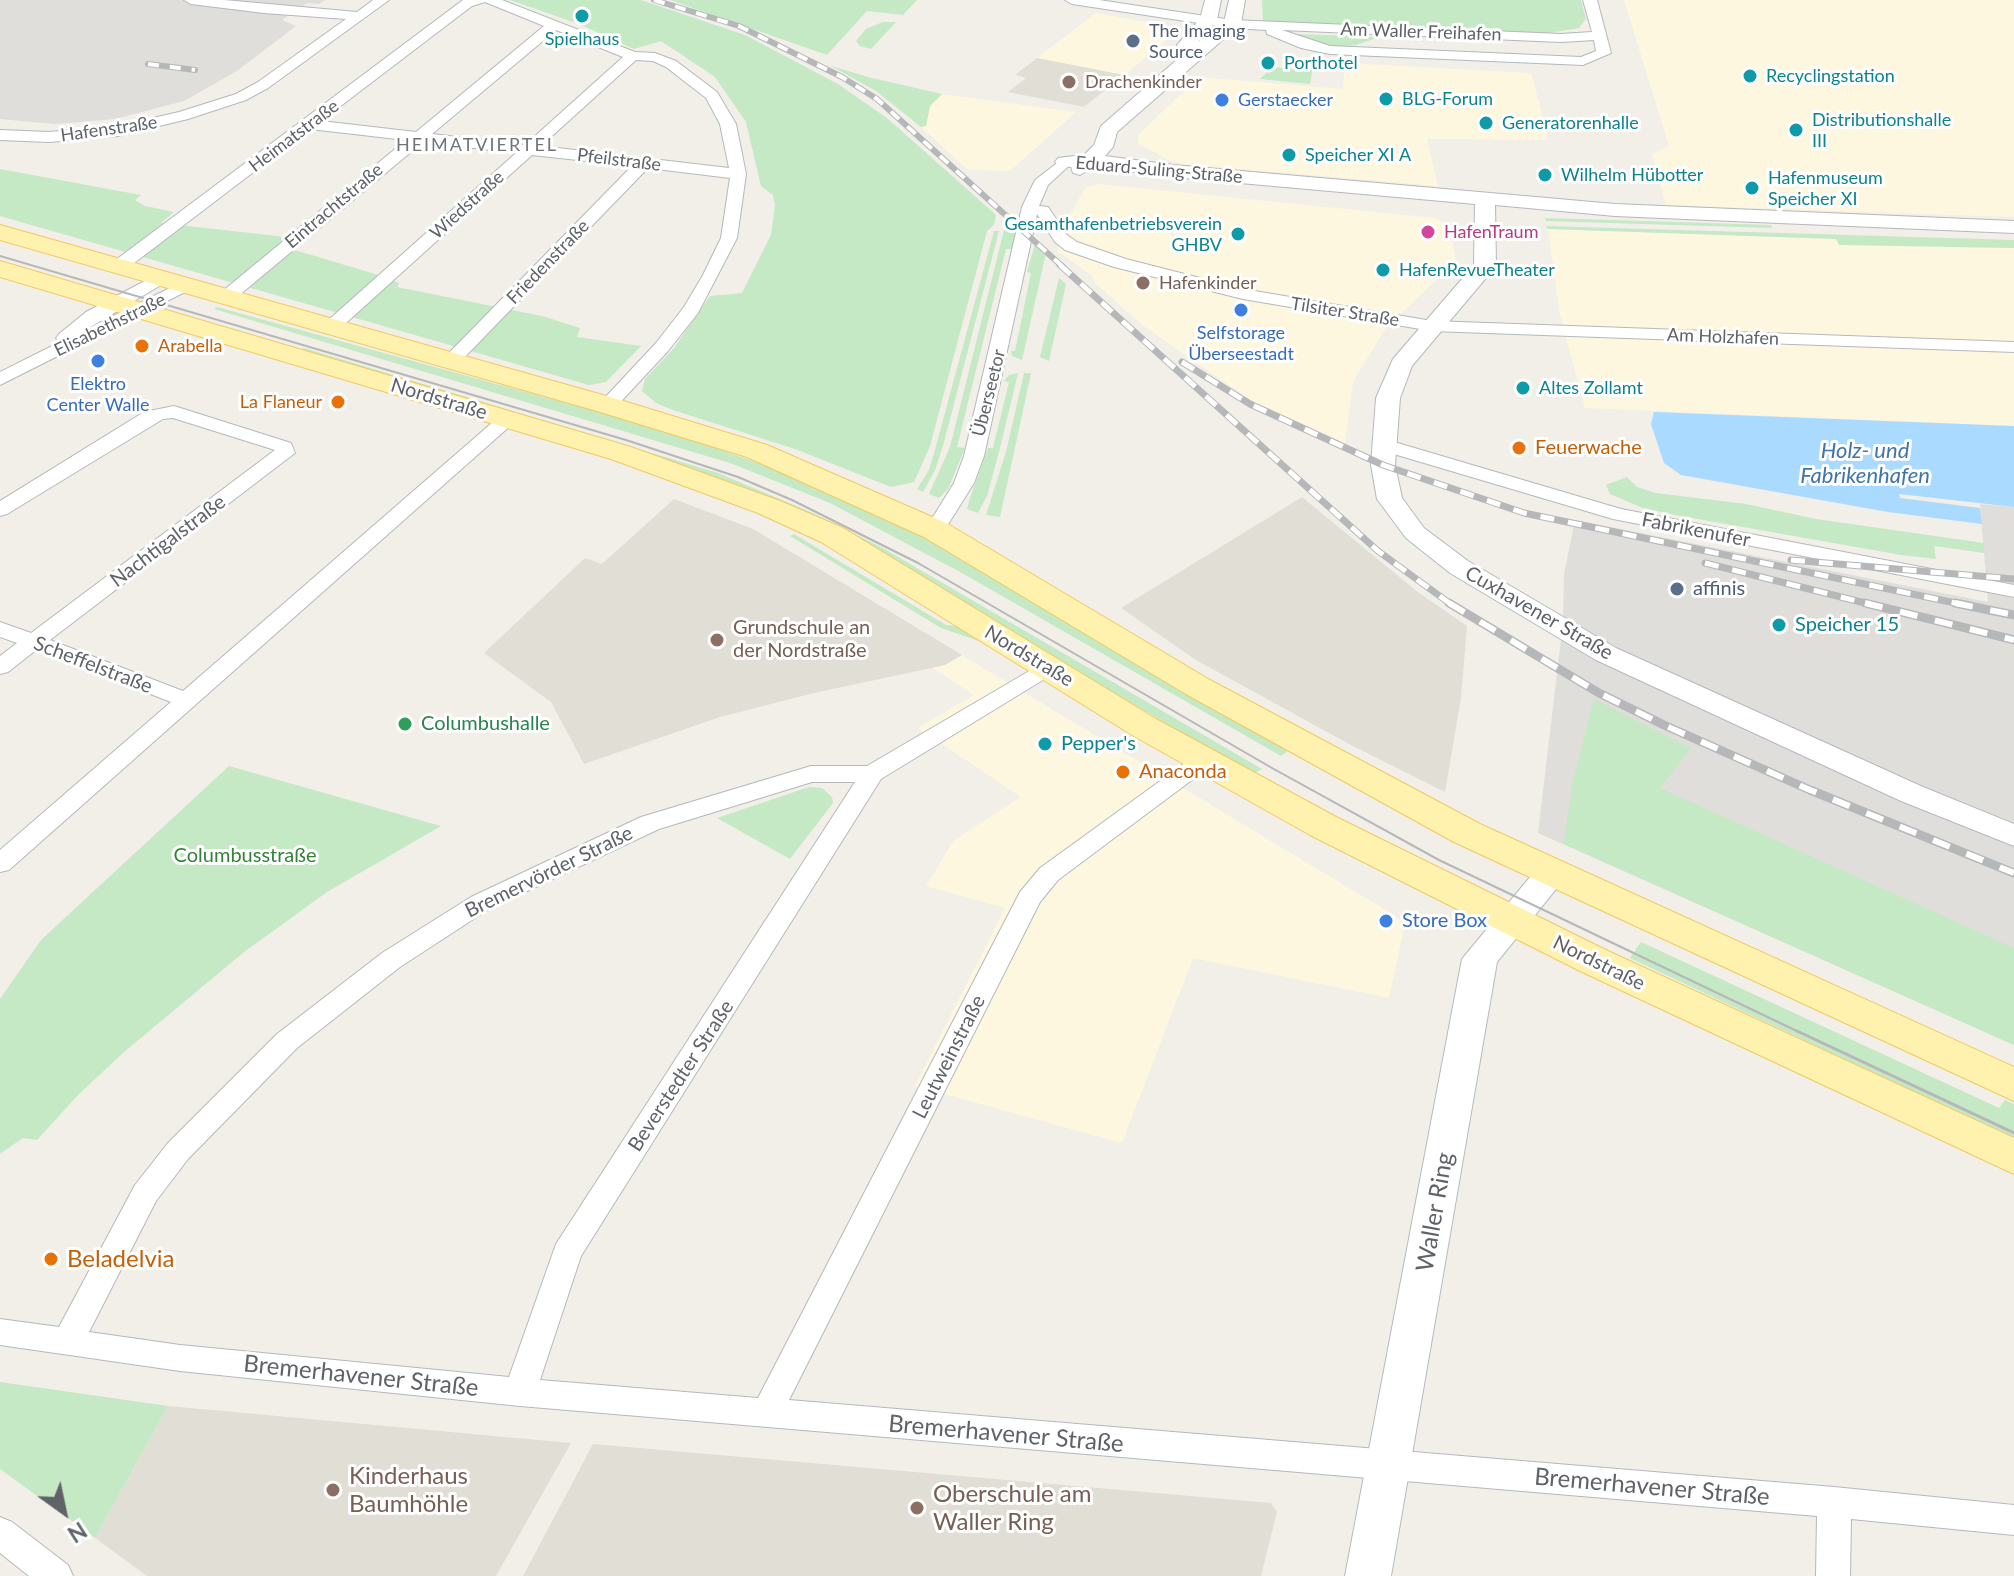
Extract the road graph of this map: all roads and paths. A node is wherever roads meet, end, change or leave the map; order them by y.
1 (191, 0) edge
2 (358, 0) edge
3 (382, 0) edge
4 (490, 0) edge
5 (1213, 0) edge
6 (1237, 0) edge
7 (1590, 0) edge
8 (1078, 1) edge
9 (474, 2) edge
10 (264, 9) junction
11 (344, 20) junction
12 (1208, 20) junction
13 (327, 23) junction
14 (555, 24) junction
15 (1232, 24) junction
16 (1259, 25) junction
17 (1598, 36) junction
18 (633, 56) junction
19 (215, 105) junction
20 (310, 124) junction
21 (0, 135) edge
22 (417, 136) junction
23 (529, 149) junction
24 (645, 162) junction
25 (1078, 164) junction
26 (738, 174) junction
27 (1485, 204) junction
28 (1042, 210) junction
29 (2014, 227) edge
30 (0, 232) edge
31 (1022, 247) junction
32 (119, 266) junction
33 (0, 269) edge
34 (160, 278) junction
35 (188, 286) junction
36 (225, 298) junction
37 (128, 307) junction
38 (1432, 326) junction
39 (330, 328) junction
40 (2014, 347) edge
41 (451, 361) junction
42 (32, 362) junction
43 (0, 379) edge
44 (607, 405) junction
45 (508, 419) junction
46 (1384, 445) junction
47 (0, 510) edge
48 (935, 530) junction
49 (2014, 591) edge
50 (0, 629) edge
51 (34, 642) junction
52 (0, 667) edge
53 (1048, 667) junction
54 (186, 700) junction
55 (1204, 760) junction
56 (872, 774) junction
57 (2014, 836) edge
58 (0, 864) edge
59 (1552, 873) junction
60 (1512, 921) junction
61 (2014, 1085) edge
62 (2014, 1157) edge
63 (0, 1332) edge
64 (67, 1343) junction
65 (520, 1392) junction
66 (766, 1414) junction
67 (1390, 1466) junction
68 (1834, 1502) junction
69 (2014, 1520) edge
70 (0, 1533) edge
71 (56, 1576) edge
72 (1368, 1576) edge
73 (1833, 1576) edge

1 - 10 street
2 - 11 street, Hafenstraße
3 - 11 street, Hafenstraße
4 - 14 street
5 - 12 street, Überseetor
6 - 15 street
7 - 17 street
8 - 12 street
9 - 20 street, Heimatstraße
10 - 11 street
10 - 13 street
11 - 13 street, Hafenstraße
11 - 19 street, Hafenstraße
12 - 15 street, Am Waller Freihafen
12 - 25 street, Überseetor
13 - 19 street, Hafenstraße
14 - 18 street
14 - 22 street, Eintrachtstraße
15 - 16 street, Am Waller Freihafen
15 - 25 street, Überseetor
16 - 17 street, Am Waller Freihafen
16 - 17 street
18 - 23 street, Wiedstraße
18 - 26 street
19 - 21 street, Hafenstraße
20 - 22 street, Pfeilstraße
20 - 32 street, Heimatstraße
22 - 23 street, Pfeilstraße
22 - 36 street, Eintrachtstraße
23 - 24 street, Pfeilstraße
23 - 39 street, Wiedstraße
24 - 26 street, Pfeilstraße
24 - 41 street, Friedenstraße
25 - 27 street, Eduard-Suling-Straße
25 - 28 street, Überseetor
25 - 31 street, Überseetor
26 - 44 street
27 - 29 street, Eduard-Suling-Straße
27 - 38 street, Cuxhavener Straße
28 - 31 street, Überseetor
28 - 38 street, Tilsiter Straße
30 - 32 main road, Nordstraße
31 - 48 street, Überseetor
32 - 34 main road, Nordstraße
33 - 37 main road, Nordstraße
34 - 35 main road, Nordstraße
34 - 37 street, Elisabethstraße
35 - 36 main road, Nordstraße
35 - 37 street, Elisabethstraße
36 - 39 main road, Nordstraße
37 - 42 street, Elisabethstraße
37 - 42 street, Elisabethstraße
37 - 45 main road, Nordstraße
38 - 40 street, Am Holzhafen
38 - 46 street, Cuxhavener Straße
39 - 41 main road, Nordstraße
41 - 44 main road, Nordstraße
42 - 43 street, Elisabethstraße
44 - 48 main road, Nordstraße
45 - 53 main road, Nordstraße
45 - 54 street
46 - 49 street, Fabrikenufer
46 - 57 street, Cuxhavener Straße
47 - 51 street, Nachtigalstraße
48 - 59 main road, Nordstraße
50 - 51 street, Scheffelstraße
51 - 52 street, Nachtigalstraße
51 - 54 street, Scheffelstraße
53 - 55 main road, Nordstraße
53 - 56 street
54 - 58 street
55 - 60 main road, Nordstraße
55 - 66 street, Leutweinstraße
56 - 64 street, Bremervörder Straße
56 - 65 street, Beverstedter Straße
59 - 60 main road, Waller Ring
59 - 61 main road, Nordstraße
60 - 62 main road, Nordstraße
60 - 67 main road, Waller Ring
63 - 64 street, Bremerhavener Straße
64 - 65 street, Bremerhavener Straße
65 - 66 street, Bremerhavener Straße
66 - 67 street, Bremerhavener Straße
67 - 68 street, Bremerhavener Straße
67 - 72 main road, Waller Ring
68 - 69 street, Bremerhavener Straße
68 - 73 street
70 - 71 street

